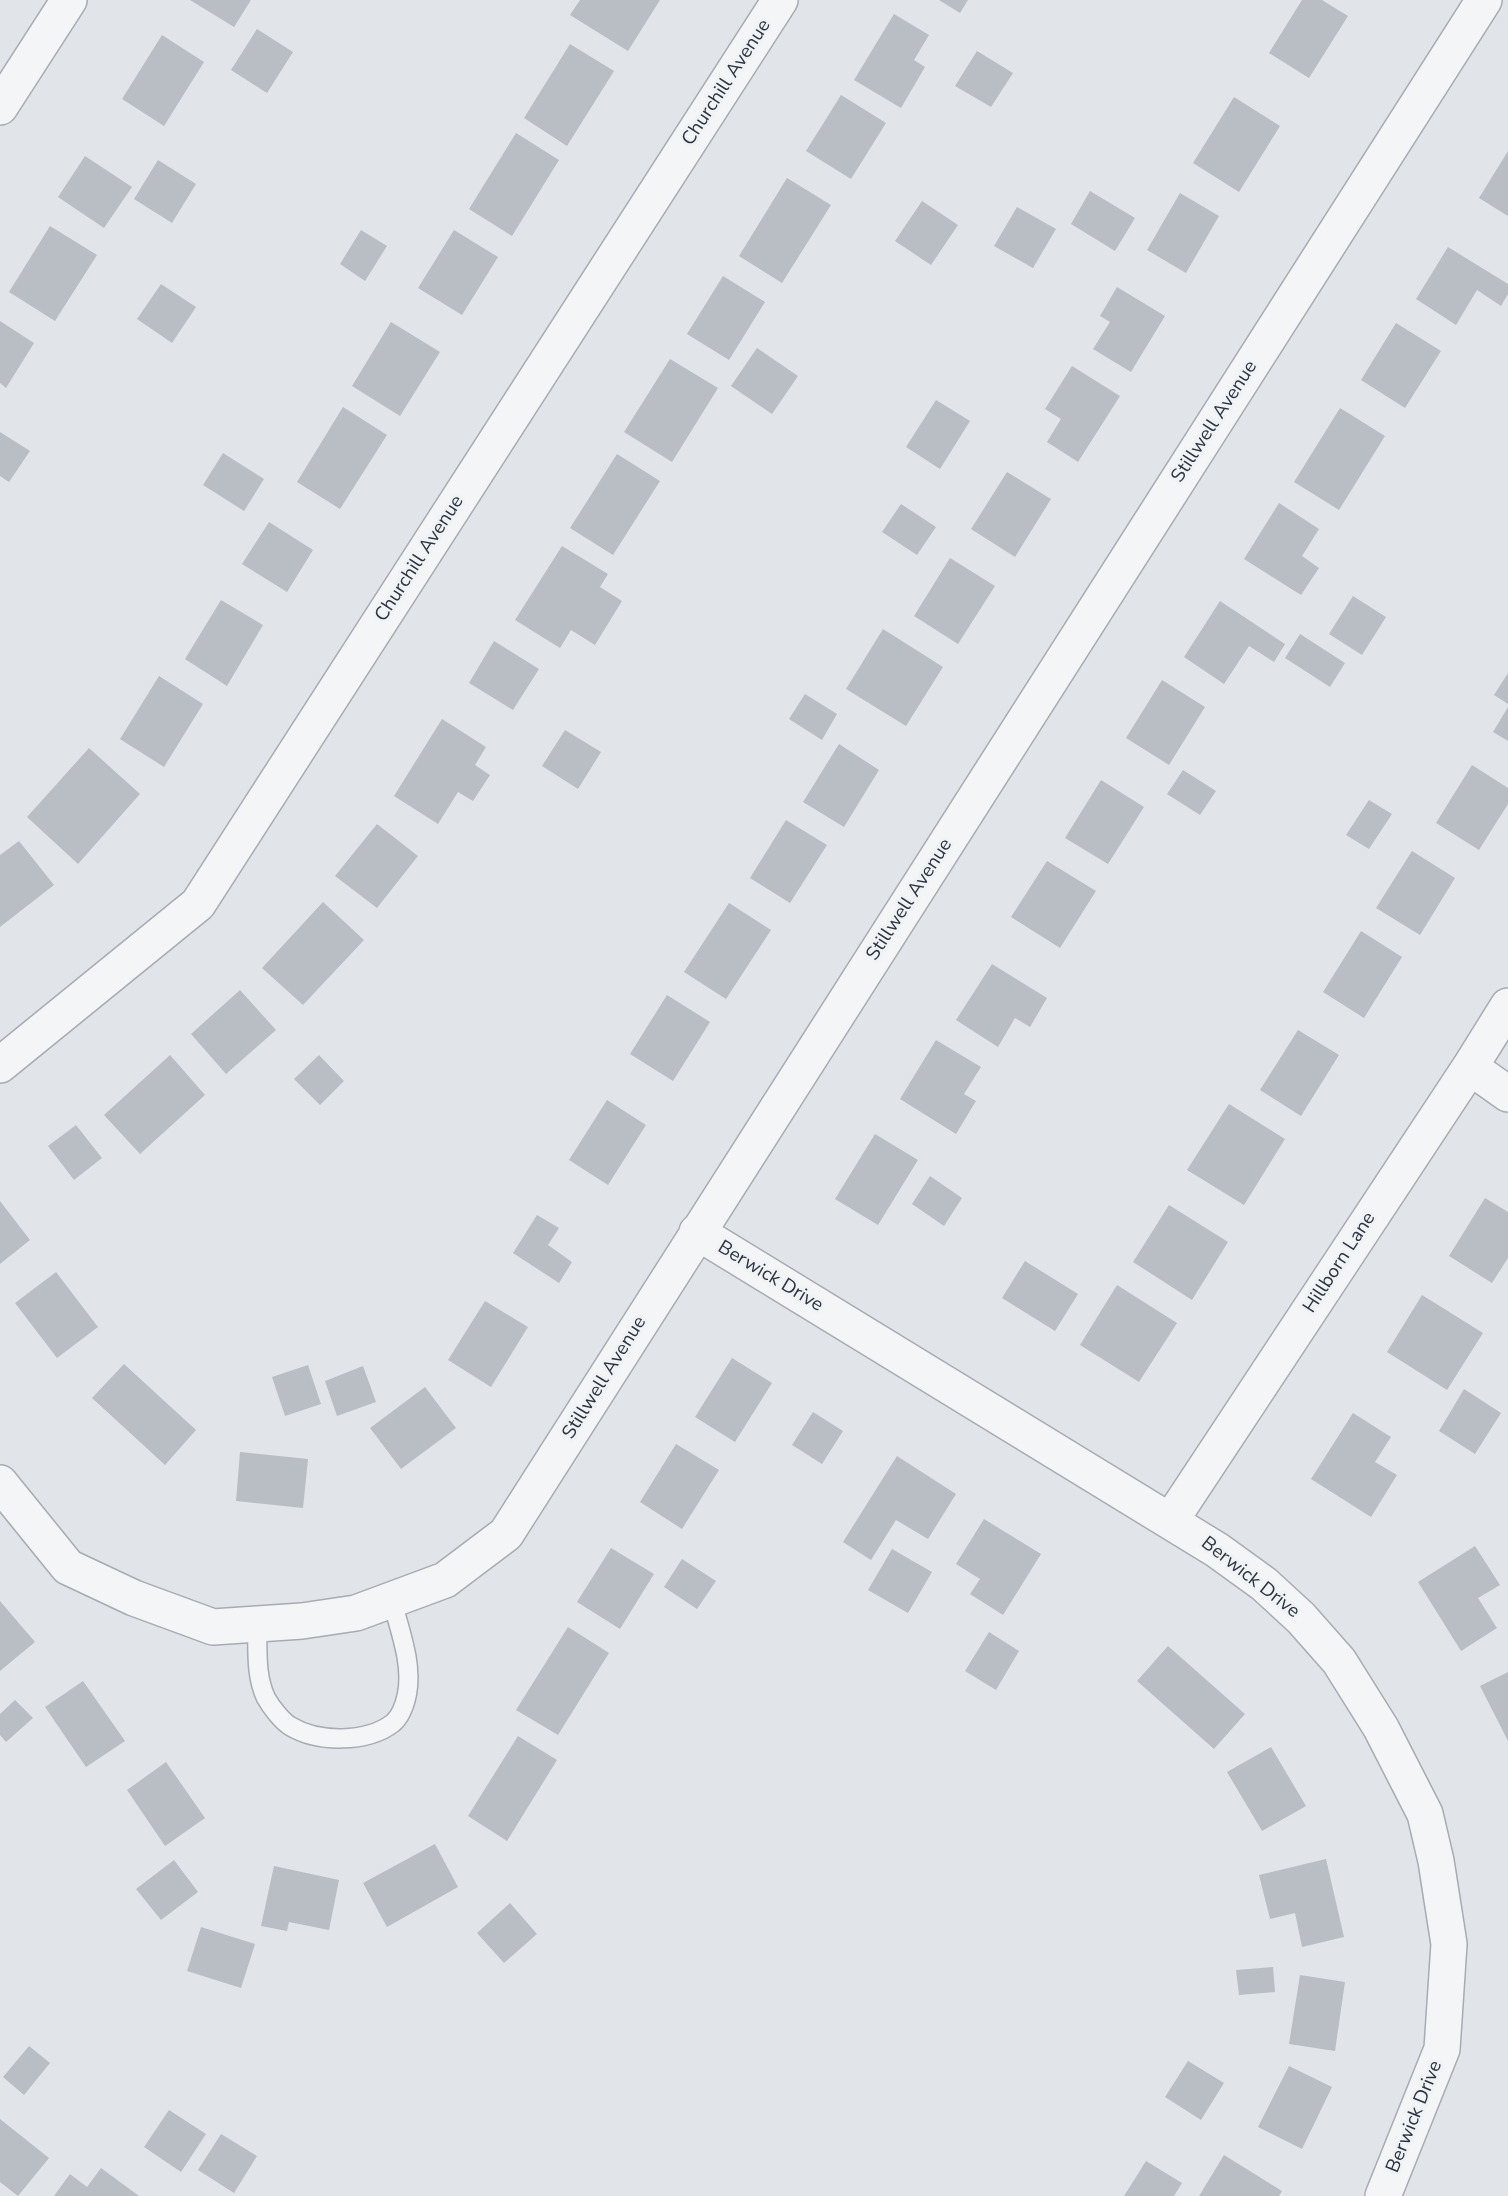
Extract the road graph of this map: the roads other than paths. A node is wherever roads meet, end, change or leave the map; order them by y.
1 (69, 0) edge
2 (780, 0) edge
3 (1483, 0) edge
4 (0, 107) edge
5 (1508, 1006) edge
6 (0, 1065) edge
7 (1469, 1068) junction
8 (1508, 1094) edge
9 (697, 1232) junction
10 (0, 1483) edge
11 (1171, 1520) junction
12 (392, 1600) junction
13 (257, 1624) junction
14 (1382, 2196) edge

1 - 4 street
2 - 6 street, Churchill Avenue
3 - 9 street, Stillwell Avenue
5 - 7 street, Hillborn Lane
7 - 8 street
7 - 11 street, Hillborn Lane
9 - 11 street, Berwick Drive
9 - 12 street, Stillwell Avenue
10 - 13 street, Stillwell Avenue
11 - 14 street, Berwick Drive
12 - 13 street, Stillwell Avenue
12 - 13 lane

